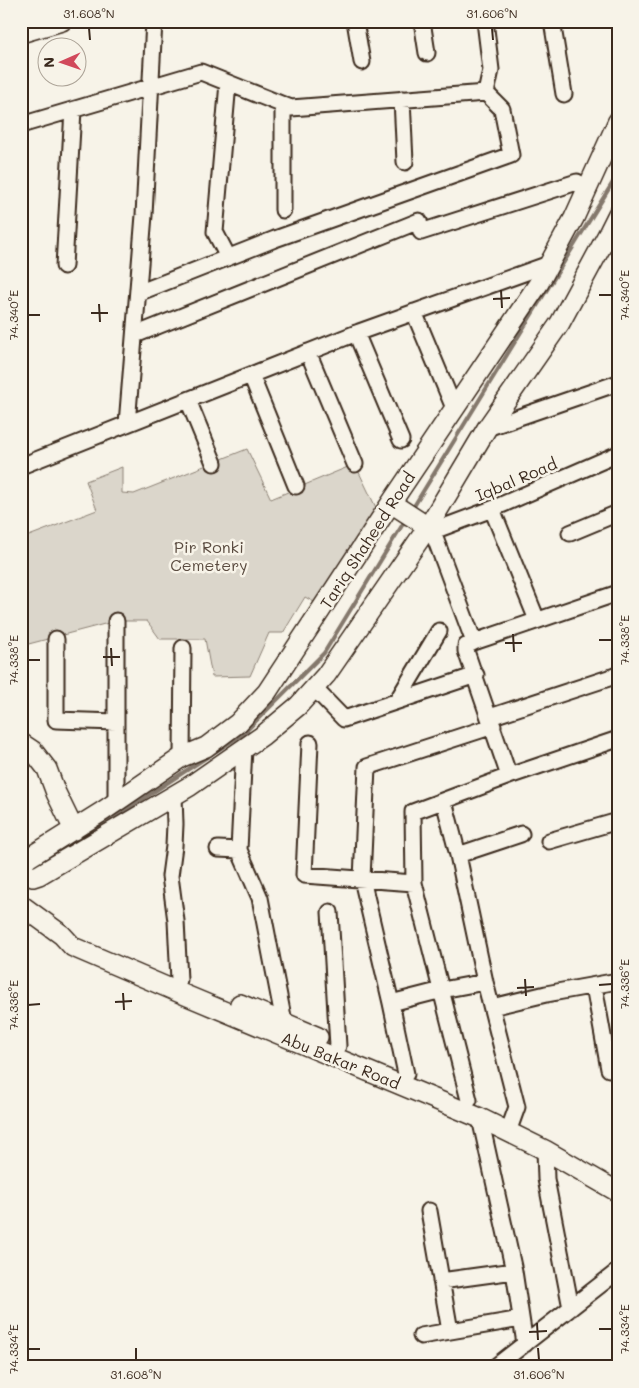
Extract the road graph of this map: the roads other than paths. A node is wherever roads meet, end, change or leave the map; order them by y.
1 (62, 21) edge
2 (154, 21) edge
3 (355, 21) edge
4 (422, 21) edge
5 (485, 21) edge
6 (552, 21) edge
7 (21, 33) edge
8 (427, 53) dead end
9 (362, 62) dead end
10 (228, 83) junction
11 (151, 87) junction
12 (486, 93) junction
13 (564, 94) dead end
14 (402, 99) junction
15 (283, 105) junction
16 (73, 110) junction
17 (618, 121) edge
18 (21, 125) edge
19 (405, 162) dead end
20 (588, 188) junction
21 (283, 210) dead end
22 (618, 214) edge
23 (613, 233) edge
24 (228, 257) junction
25 (550, 264) junction
26 (64, 266) dead end
27 (138, 292) junction
28 (414, 312) junction
29 (356, 333) junction
30 (135, 335) junction
31 (308, 352) junction
32 (251, 375) junction
33 (618, 382) edge
34 (188, 400) junction
35 (454, 408) junction
36 (127, 424) junction
37 (487, 428) junction
38 (401, 440) dead end
39 (618, 454) edge
40 (214, 463) dead end
41 (355, 464) dead end
42 (21, 466) edge
43 (296, 486) dead end
44 (393, 504) junction
45 (492, 509) junction
46 (618, 513) edge
47 (427, 527) junction
48 (570, 533) dead end
49 (618, 594) edge
50 (537, 620) junction
51 (116, 621) dead end
52 (439, 631) dead end
53 (56, 638) dead end
54 (474, 642) junction
55 (183, 648) dead end
56 (476, 675) junction
57 (618, 675) edge
58 (314, 688) junction
59 (396, 701) junction
60 (491, 721) junction
61 (116, 722) junction
62 (618, 739) edge
63 (310, 742) dead end
64 (21, 743) edge
65 (244, 748) junction
66 (182, 757) junction
67 (509, 776) junction
68 (174, 796) junction
69 (444, 801) junction
70 (116, 802) junction
71 (618, 822) edge
72 (74, 830) junction
73 (521, 834) dead end
74 (549, 841) dead end
75 (218, 849) dead end
76 (239, 850) junction
77 (458, 855) junction
78 (21, 872) edge
79 (362, 879) junction
80 (414, 883) junction
81 (21, 905) edge
82 (330, 912) dead end
83 (62, 935) junction
84 (179, 980) junction
85 (618, 981) edge
86 (485, 982) junction
87 (594, 986) junction
88 (442, 990) junction
89 (391, 1003) junction
90 (492, 1007) junction
91 (284, 1022) junction
92 (338, 1046) junction
93 (618, 1067) edge
94 (406, 1074) junction
95 (469, 1100) junction
96 (480, 1118) junction
97 (510, 1127) junction
98 (544, 1150) junction
99 (618, 1179) edge
100 (618, 1192) edge
101 (429, 1211) dead end
102 (514, 1271) junction
103 (618, 1271) edge
104 (441, 1281) junction
105 (571, 1308) junction
106 (521, 1319) junction
107 (450, 1331) junction
108 (421, 1336) dead end
109 (525, 1344) junction
110 (495, 1367) edge

1 - 7 main road
2 - 11 street
3 - 9 street
4 - 8 street
5 - 12 street
6 - 13 street
10 - 11 street
10 - 15 street
10 - 24 street
11 - 16 street
11 - 27 street
12 - 14 street
12 - 24 street
14 - 15 street
14 - 19 street
15 - 21 street
16 - 18 street
16 - 26 street
17 - 20 main road, Tariq Shaheed Road
20 - 25 main road, Tariq Shaheed Road
20 - 30 street
22 - 23 main road, Tariq Shaheed Road
23 - 37 main road, Tariq Shaheed Road
24 - 27 street
25 - 28 street
25 - 35 main road, Tariq Shaheed Road
27 - 30 street
28 - 29 street
28 - 35 street
29 - 31 street
29 - 38 street
30 - 36 street
31 - 32 street
31 - 41 street
32 - 34 street
32 - 43 street
33 - 37 street
34 - 36 street
34 - 40 street
35 - 44 main road, Tariq Shaheed Road
36 - 42 street
37 - 47 main road, Tariq Shaheed Road
39 - 45 street, Iqbal Road
44 - 47 main road
44 - 66 main road, Tariq Shaheed Road
45 - 47 street, Iqbal Road
45 - 50 street
46 - 48 street
47 - 54 street
47 - 58 main road, Tariq Shaheed Road
49 - 50 street
50 - 54 street
51 - 61 street
52 - 59 street
53 - 61 street
54 - 56 street
55 - 66 street
56 - 59 street
56 - 60 street
57 - 60 street
58 - 59 street
58 - 65 main road, Tariq Shaheed Road
60 - 67 street
60 - 79 street
61 - 70 street
62 - 67 street
63 - 79 street
64 - 72 main road
65 - 68 main road, Tariq Shaheed Road
65 - 76 street
66 - 70 main road, Tariq Shaheed Road
67 - 69 street
68 - 78 main road, Tariq Shaheed Road
68 - 84 street
69 - 77 street
69 - 80 street
70 - 72 main road, Tariq Shaheed Road
71 - 74 street
72 - 78 main road, Tariq Shaheed Road
73 - 77 street
75 - 76 street
76 - 91 street
77 - 86 street
79 - 80 street
79 - 89 street
80 - 88 street
81 - 83 main road, Abu Bakar Road
82 - 92 street
83 - 84 main road, Abu Bakar Road
83 - 96 main road, Abu Bakar Road
84 - 91 main road, Abu Bakar Road
85 - 87 street
86 - 88 street
86 - 90 street
87 - 90 street
87 - 93 street
88 - 89 street
88 - 95 street
89 - 94 street
90 - 97 street
91 - 92 main road, Abu Bakar Road
92 - 94 main road, Abu Bakar Road
94 - 95 main road, Abu Bakar Road
95 - 97 main road, Abu Bakar Road
96 - 97 main road, Abu Bakar Road
96 - 102 street
97 - 98 main road, Abu Bakar Road
97 - 99 main road, Abu Bakar Road
98 - 100 main road, Abu Bakar Road
98 - 105 street
101 - 104 street
102 - 104 street
102 - 106 street
103 - 105 street
104 - 107 street
105 - 109 street
106 - 107 street
106 - 109 street
107 - 108 street
109 - 110 street

